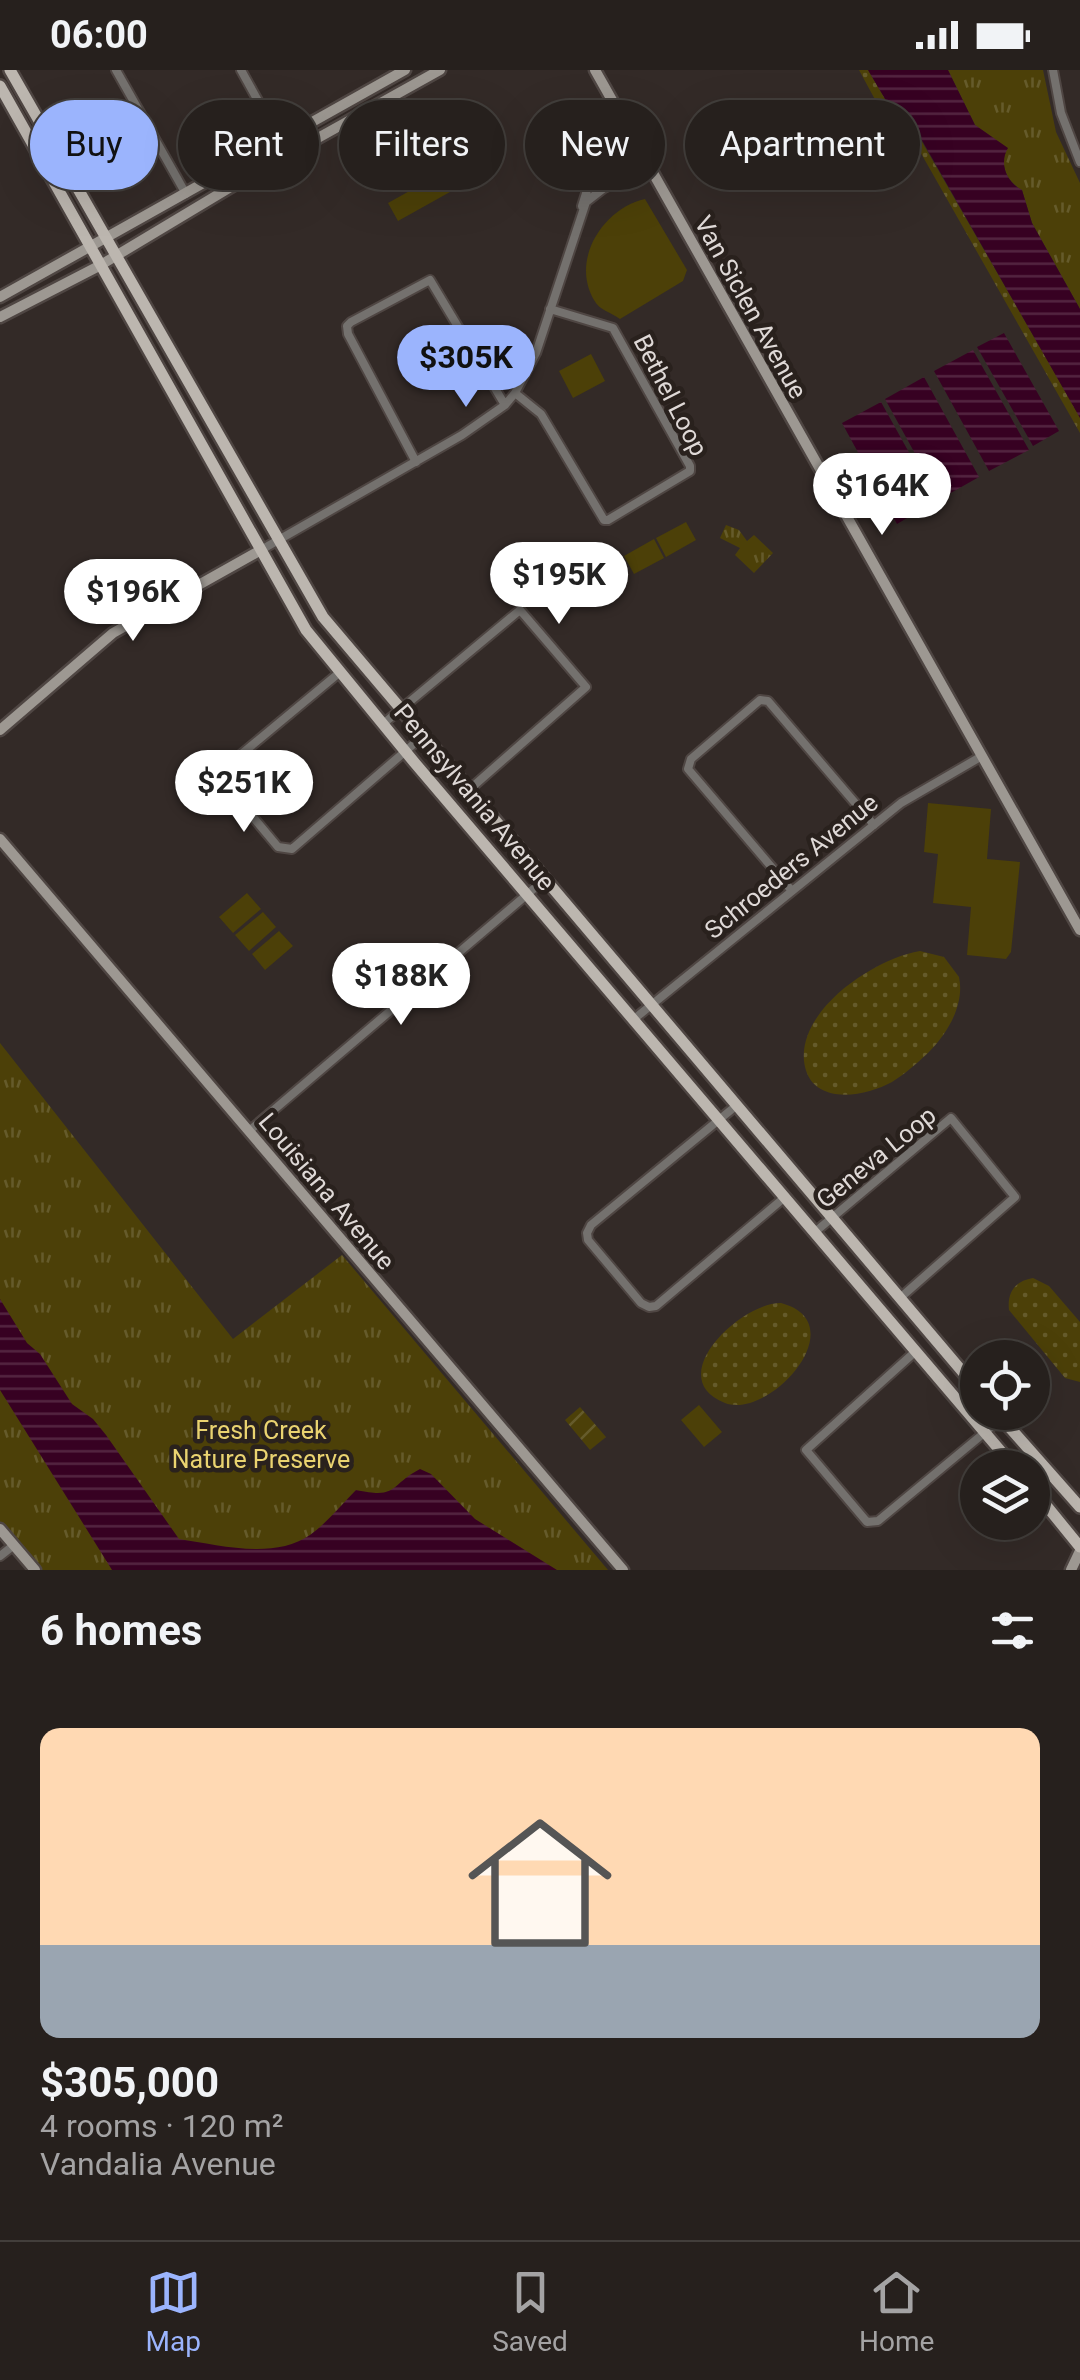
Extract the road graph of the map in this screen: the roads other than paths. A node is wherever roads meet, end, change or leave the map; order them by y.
1 (10, 70) edge
2 (116, 70) edge
3 (241, 70) edge
4 (406, 70) edge
5 (440, 70) edge
6 (595, 70) edge
7 (1053, 70) edge
8 (0, 86) edge
9 (258, 100) edge
10 (612, 100) edge
11 (319, 118) edge
12 (319, 138) edge
13 (1080, 162) edge
14 (193, 190) edge
15 (228, 190) edge
16 (586, 190) edge
17 (599, 190) edge
18 (661, 190) edge
19 (186, 194) junction
20 (581, 215) junction
21 (106, 239) junction
22 (89, 249) junction
23 (118, 254) junction
24 (99, 266) junction
25 (0, 296) edge
26 (550, 309) junction
27 (0, 317) edge
28 (516, 393) junction
29 (505, 405) junction
30 (416, 462) junction
31 (278, 541) junction
32 (261, 550) junction
33 (339, 673) junction
34 (400, 710) junction
35 (383, 724) junction
36 (0, 730) edge
37 (423, 736) junction
38 (406, 750) junction
39 (982, 756) junction
40 (470, 788) junction
41 (874, 825) junction
42 (0, 839) edge
43 (544, 880) junction
44 (792, 891) junction
45 (528, 895) junction
46 (1080, 930) edge
47 (652, 1003) junction
48 (634, 1019) junction
49 (737, 1104) junction
50 (719, 1120) junction
51 (249, 1131) junction
52 (784, 1196) junction
53 (832, 1217) junction
54 (814, 1232) junction
55 (900, 1298) junction
56 (916, 1351) junction
57 (960, 1369) edge
58 (1011, 1430) edge
59 (985, 1432) junction
60 (1000, 1450) edge
61 (1080, 1507) edge
62 (1050, 1511) edge
63 (0, 1528) edge
64 (14, 1544) junction
65 (1080, 1549) edge
66 (0, 1556) edge
67 (35, 1570) edge
68 (623, 1570) edge
69 (1070, 1570) edge

1 - 21 main road, Pennsylvania Avenue
2 - 19 street
3 - 9 street
4 - 11 street
5 - 12 street
6 - 10 street, Van Siclen Avenue
7 - 13 street
8 - 22 main road, Pennsylvania Avenue
14 - 19 street
15 - 23 street
16 - 20 street
17 - 20 street
18 - 39 street, Van Siclen Avenue
19 - 21 street
20 - 26 street
21 - 22 street
21 - 23 main road, Pennsylvania Avenue
22 - 24 main road, Pennsylvania Avenue
22 - 25 street
23 - 24 street
23 - 31 main road, Pennsylvania Avenue
24 - 27 street
24 - 32 main road, Pennsylvania Avenue
26 - 28 street
26 - 28 street, Bethel Loop
28 - 29 street
29 - 30 street
29 - 30 street
30 - 31 street
31 - 32 street
31 - 34 main road, Pennsylvania Avenue
32 - 33 main road, Pennsylvania Avenue
32 - 36 street
33 - 35 main road, Pennsylvania Avenue
33 - 38 street
34 - 35 street
34 - 37 main road, Pennsylvania Avenue
34 - 40 street
35 - 38 main road, Pennsylvania Avenue
37 - 38 street
37 - 40 main road, Pennsylvania Avenue
38 - 45 main road, Pennsylvania Avenue
39 - 41 street, Schroeders Avenue
39 - 46 street, Van Siclen Avenue
40 - 43 main road, Pennsylvania Avenue
41 - 44 street, Schroeders Avenue
41 - 44 street
42 - 51 street, Louisiana Avenue
43 - 45 street
43 - 47 main road, Pennsylvania Avenue
44 - 47 street, Schroeders Avenue
45 - 48 main road, Pennsylvania Avenue
45 - 51 street
47 - 48 street, Schroeders Avenue
47 - 49 main road, Pennsylvania Avenue
48 - 50 main road, Pennsylvania Avenue
49 - 50 street
49 - 53 main road, Pennsylvania Avenue
50 - 52 main road, Pennsylvania Avenue
50 - 52 street
51 - 68 street, Louisiana Avenue
52 - 54 main road, Pennsylvania Avenue
53 - 54 street, Geneva Loop
53 - 55 main road, Pennsylvania Avenue
53 - 55 street, Geneva Loop
54 - 56 main road, Pennsylvania Avenue
55 - 57 main road, Pennsylvania Avenue
56 - 59 main road, Pennsylvania Avenue
56 - 59 street
58 - 61 main road
59 - 60 main road, Pennsylvania Avenue
62 - 65 main road
63 - 64 street
64 - 66 street
64 - 67 street
65 - 69 street

